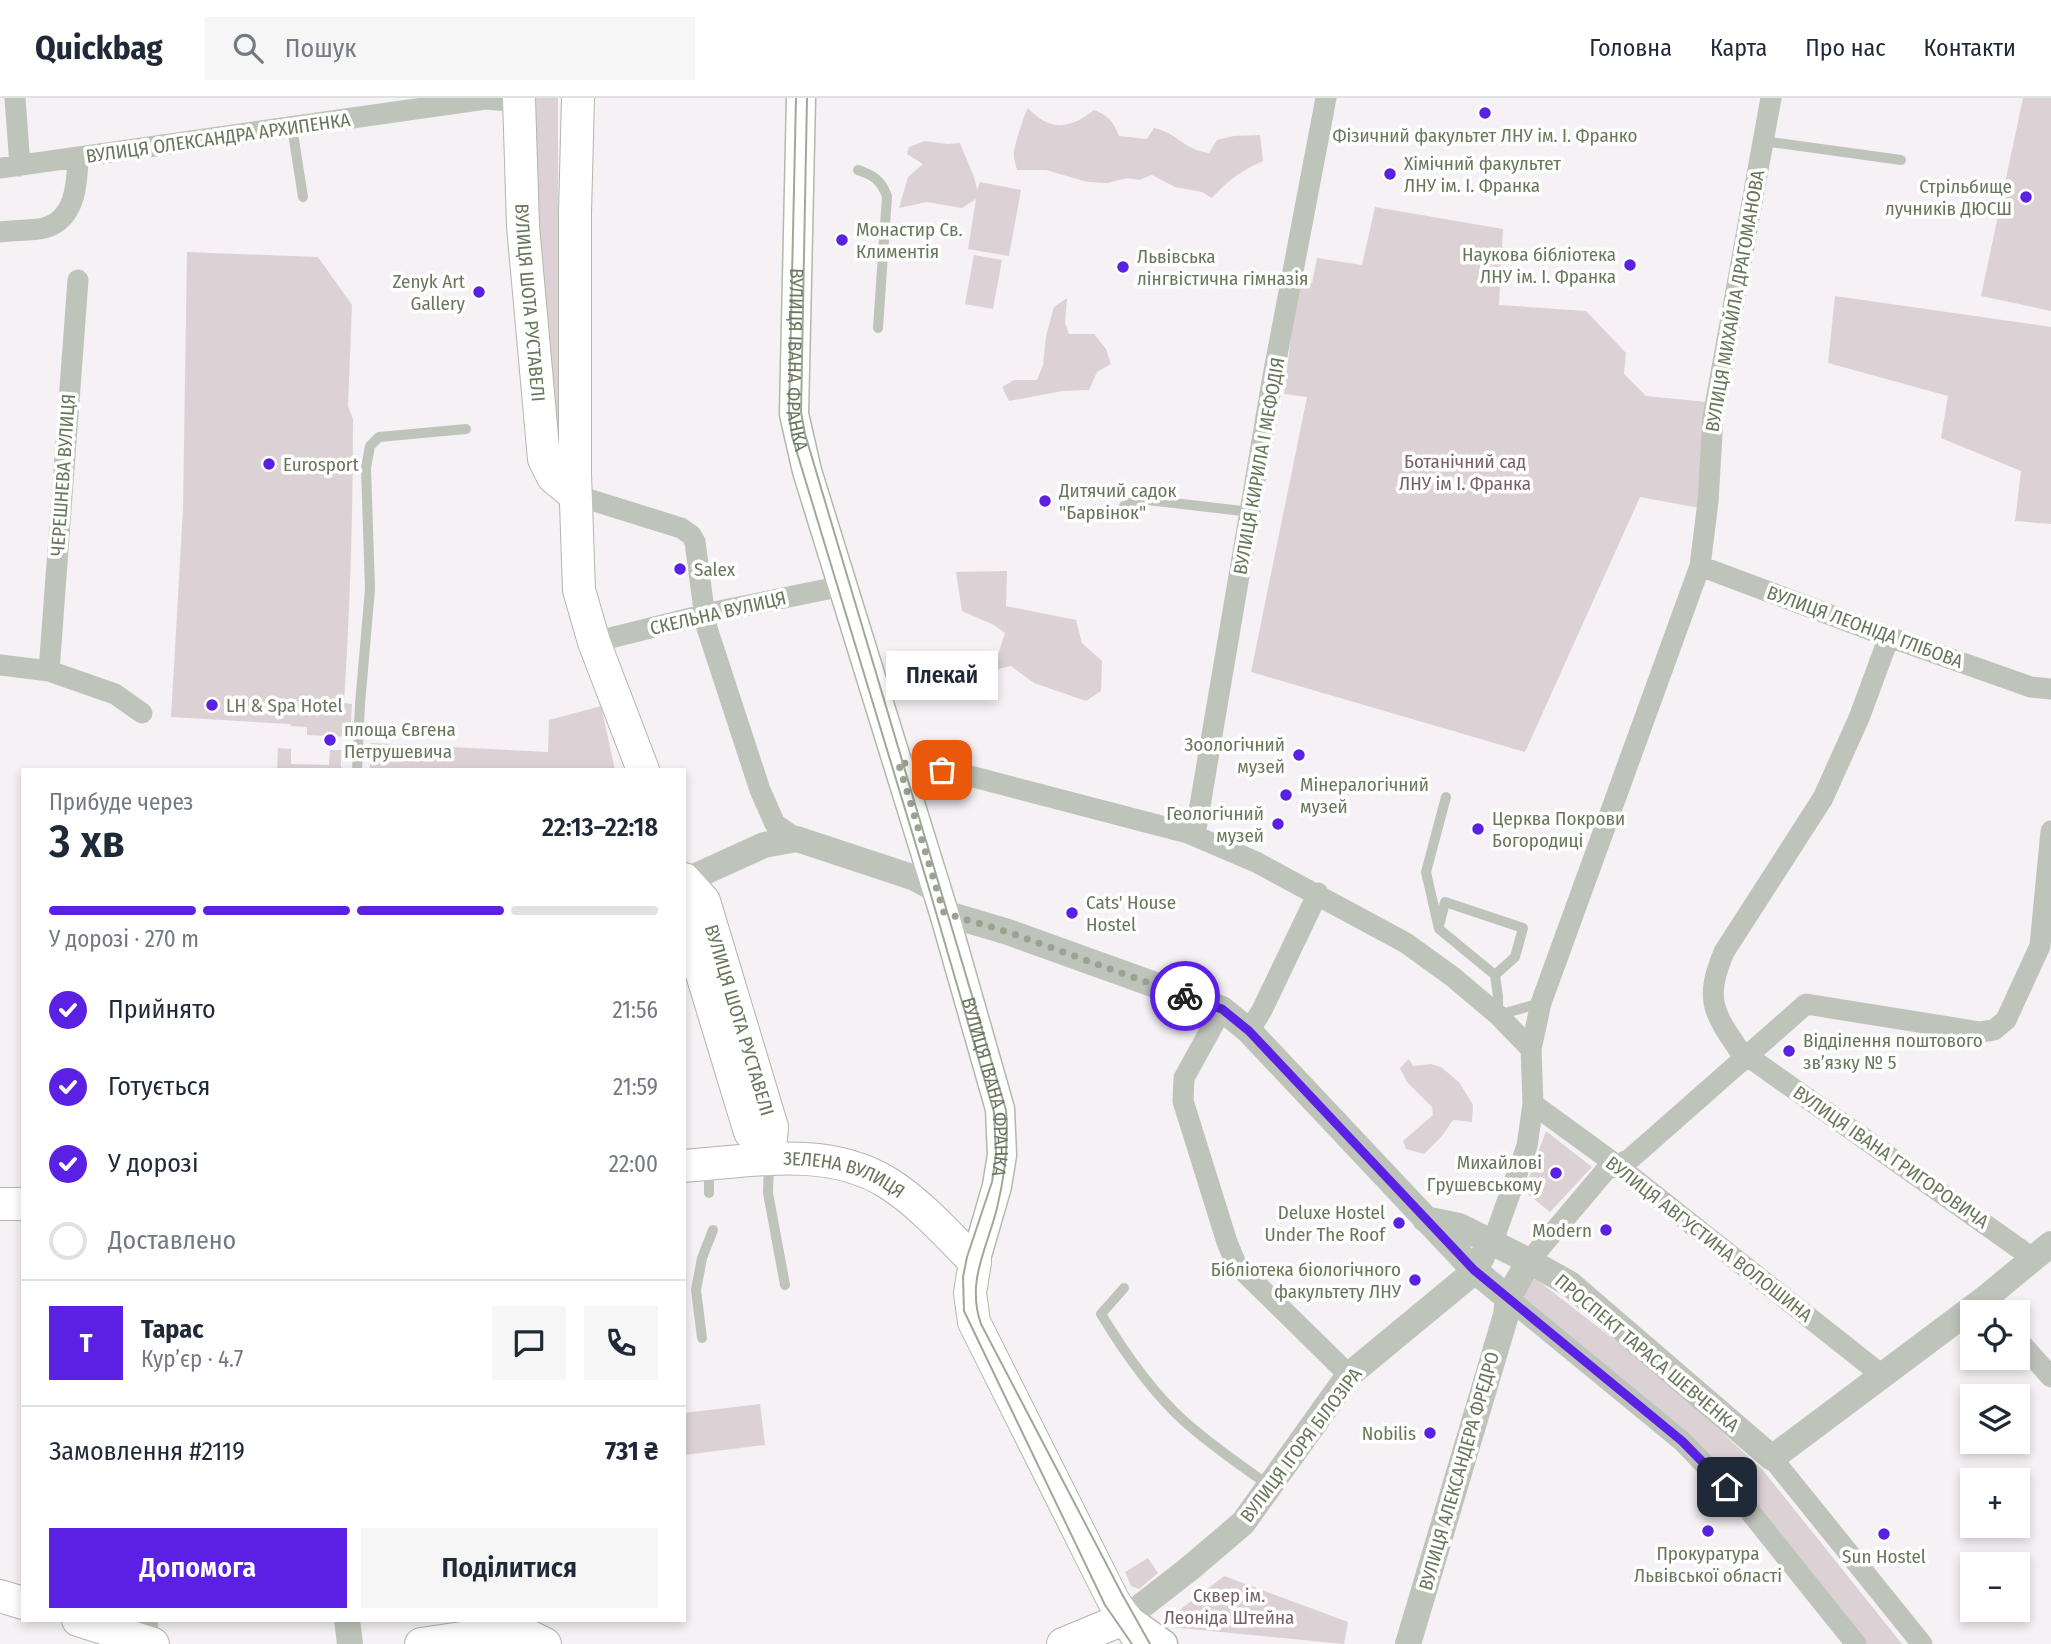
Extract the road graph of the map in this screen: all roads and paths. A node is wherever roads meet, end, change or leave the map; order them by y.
1 (15, 98) edge
2 (578, 98) edge
3 (801, 98) edge
4 (1326, 98) edge
5 (1771, 98) edge
6 (486, 99) edge
7 (519, 100) edge
8 (292, 127) junction
9 (1763, 141) junction
10 (78, 159) junction
11 (1901, 160) dead end
12 (10, 167) edge
13 (858, 170) dead end
14 (303, 197) dead end
15 (0, 232) edge
16 (78, 280) dead end
17 (878, 328) dead end
18 (466, 429) dead end
19 (575, 495) junction
20 (1124, 506) dead end
21 (1251, 512) junction
22 (1700, 566) junction
23 (841, 579) junction
24 (705, 614) junction
25 (1889, 637) junction
26 (594, 642) junction
27 (0, 665) edge
28 (49, 671) junction
29 (2041, 688) edge
30 (2051, 706) edge
31 (142, 713) dead end
32 (898, 762) junction
33 (357, 768) edge
34 (642, 768) edge
35 (1446, 797) dead end
36 (2051, 831) edge
37 (1195, 835) junction
38 (797, 839) junction
39 (686, 879) edge
40 (686, 882) edge
41 (1318, 893) junction
42 (941, 901) junction
43 (686, 922) edge
44 (1439, 929) junction
45 (2045, 947) edge
46 (1495, 975) junction
47 (1541, 1003) junction
48 (1222, 1009) junction
49 (1498, 1015) junction
50 (1249, 1031) junction
51 (1531, 1049) junction
52 (1747, 1056) junction
53 (1533, 1104) junction
54 (769, 1159) junction
55 (1618, 1166) junction
56 (701, 1174) edge
57 (0, 1204) edge
58 (21, 1204) edge
59 (1425, 1219) junction
60 (713, 1230) dead end
61 (1493, 1241) junction
62 (2042, 1251) edge
63 (1529, 1261) junction
64 (975, 1262) junction
65 (1474, 1270) junction
66 (785, 1284) dead end
67 (1124, 1288) dead end
68 (1508, 1298) junction
69 (1994, 1300) edge
70 (1960, 1325) edge
71 (702, 1338) dead end
72 (2030, 1353) edge
73 (1349, 1375) junction
74 (1883, 1376) junction
75 (2051, 1377) edge
76 (1772, 1458) junction
77 (1270, 1486) junction
78 (0, 1596) edge
79 (21, 1602) edge
80 (87, 1622) edge
81 (347, 1622) edge
82 (516, 1625) edge
83 (1134, 1631) edge
84 (150, 1636) edge
85 (350, 1644) edge
86 (421, 1644) edge
87 (545, 1644) edge
88 (1063, 1644) edge
89 (1163, 1644) edge
90 (1408, 1644) edge
91 (1856, 1644) edge
92 (1922, 1644) edge

1 - 12 street
2 - 19 main road, ВУЛИЦЯ ШОТА РУСТАВЕЛІ
3 - 23 main road, ВУЛИЦЯ ІВАНА ФРАНКА
4 - 21 street, ВУЛИЦЯ КИРИЛА І МЕФОДІЯ
5 - 9 street, ВУЛИЦЯ МИХАЙЛА ДРАГОМАНОВА
6 - 7 street, ВУЛИЦЯ ОЛЕКСАНДРА АРХИПЕНКА
6 - 8 street, ВУЛИЦЯ ОЛЕКСАНДРА АРХИПЕНКА
7 - 19 main road, ВУЛИЦЯ ШОТА РУСТАВЕЛІ
8 - 10 street, ВУЛИЦЯ ОЛЕКСАНДРА АРХИПЕНКА
8 - 14 lane
9 - 11 lane
9 - 22 street, ВУЛИЦЯ МИХАЙЛА ДРАГОМАНОВА
10 - 12 street, ВУЛИЦЯ ОЛЕКСАНДРА АРХИПЕНКА
10 - 15 street
13 - 17 lane
16 - 28 street, ЧЕРЕШНЕВА ВУЛИЦЯ
18 - 33 lane
19 - 24 street
19 - 26 main road, ВУЛИЦЯ ШОТА РУСТАВЕЛІ
20 - 21 lane
21 - 37 street, ВУЛИЦЯ КИРИЛА І МЕФОДІЯ
22 - 25 street, ВУЛИЦЯ ЛЕОНІДА ГЛІБОВА
22 - 47 street, ВУЛИЦЯ МИХАЙЛА ДРАГОМАНОВА
23 - 24 street, СКЕЛЬНА ВУЛИЦЯ
23 - 32 main road, ВУЛИЦЯ ІВАНА ФРАНКА
24 - 26 street, СКЕЛЬНА ВУЛИЦЯ
24 - 38 street
25 - 29 street, ВУЛИЦЯ ЛЕОНІДА ГЛІБОВА
25 - 52 street, ВУЛИЦЯ ІВАНА ГРИГОРОВИЧА
26 - 34 main road, ВУЛИЦЯ ШОТА РУСТАВЕЛІ
27 - 28 street
28 - 31 street
29 - 30 street, ВУЛИЦЯ ЛЕОНІДА ГЛІБОВА
32 - 37 street
32 - 42 main road, ВУЛИЦЯ ІВАНА ФРАНКА
35 - 44 lane
36 - 45 street
37 - 41 street
38 - 39 street
38 - 42 street
40 - 54 main road, ВУЛИЦЯ ШОТА РУСТАВЕЛІ
41 - 49 street
41 - 50 street
42 - 48 street
42 - 64 main road, ВУЛИЦЯ ІВАНА ФРАНКА
43 - 54 main road, ВУЛИЦЯ ШОТА РУСТАВЕЛІ
44 - 46 lane
44 - 46 lane
45 - 52 street
46 - 49 lane
47 - 49 lane
47 - 51 street, ВУЛИЦЯ МИХАЙЛА ДРАГОМАНОВА
48 - 50 street
48 - 73 street
49 - 51 street
50 - 59 street
51 - 53 street, ВУЛИЦЯ МИХАЙЛА ДРАГОМАНОВА
52 - 55 street
52 - 62 street, ВУЛИЦЯ ІВАНА ГРИГОРОВИЧА
53 - 55 street, ВУЛИЦЯ АВГУСТИНА ВОЛОШИНА
53 - 61 street
54 - 56 main road, ЗЕЛЕНА ВУЛИЦЯ
54 - 64 main road, ЗЕЛЕНА ВУЛИЦЯ
54 - 66 lane
55 - 63 street
55 - 74 street, ВУЛИЦЯ АВГУСТИНА ВОЛОШИНА
57 - 58 main road
59 - 61 street, ПРОСПЕКТ ТАРАСА ШЕВЧЕНКА
59 - 65 street
60 - 71 lane
61 - 63 street, ПРОСПЕКТ ТАРАСА ШЕВЧЕНКА
61 - 65 street
62 - 69 street
63 - 68 street
63 - 76 street, ПРОСПЕКТ ТАРАСА ШЕВЧЕНКА
64 - 83 main road, ВУЛИЦЯ ІВАНА ФРАНКА
65 - 68 street
65 - 73 street, ВУЛИЦЯ ІГОРЯ БІЛОЗІРА
67 - 77 lane
68 - 90 street, ВУЛИЦЯ АЛЕКСАНДЕРА ФРЕДРО
68 - 91 street
70 - 74 street
72 - 75 street
73 - 77 street, ВУЛИЦЯ ІГОРЯ БІЛОЗІРА
74 - 76 street
76 - 92 street, ПРОСПЕКТ ТАРАСА ШЕВЧЕНКА
77 - 83 street, ВУЛИЦЯ ІГОРЯ БІЛОЗІРА
78 - 79 main road
80 - 84 main road
81 - 85 street
82 - 86 main road
82 - 87 main road
83 - 88 main road
83 - 89 main road

